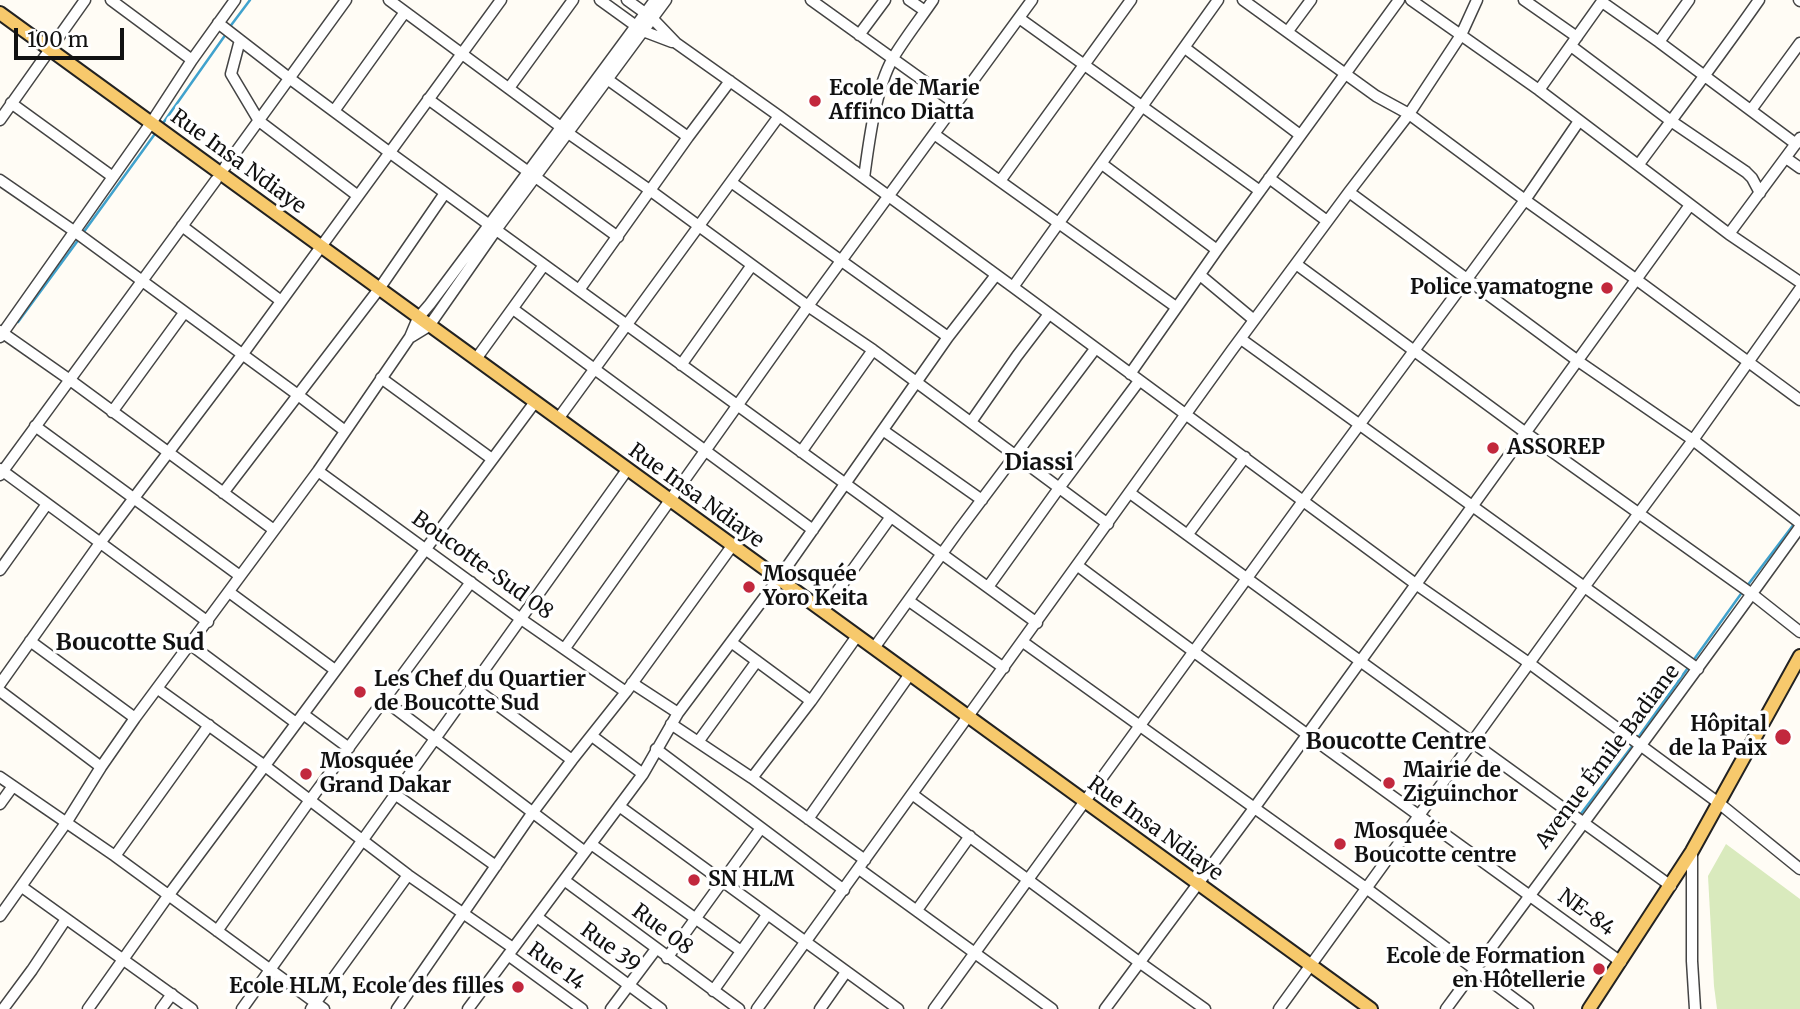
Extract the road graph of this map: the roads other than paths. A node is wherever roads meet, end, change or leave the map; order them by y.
1 (86, 0) edge
2 (111, 0) edge
3 (235, 0) edge
4 (346, 0) edge
5 (390, 0) edge
6 (501, 0) edge
7 (573, 0) edge
8 (600, 0) edge
9 (627, 0) edge
10 (655, 0) edge
11 (666, 0) edge
12 (811, 0) edge
13 (885, 0) edge
14 (909, 0) edge
15 (933, 0) edge
16 (1131, 0) edge
17 (1219, 0) edge
18 (1243, 0) edge
19 (1311, 0) edge
20 (1399, 0) edge
21 (1411, 0) edge
22 (1477, 0) edge
23 (1524, 0) edge
24 (1689, 0) edge
25 (1759, 0) edge
26 (1602, 1) edge
27 (1026, 2) edge
28 (405, 12) junction
29 (925, 12) junction
30 (649, 16) junction
31 (1, 17) edge
32 (1018, 18) junction
33 (218, 23) junction
34 (639, 29) junction
35 (1287, 31) junction
36 (859, 35) junction
37 (1461, 35) junction
38 (240, 40) junction
39 (1574, 41) junction
40 (1659, 42) junction
41 (676, 43) junction
42 (1800, 43) edge
43 (1185, 48) junction
44 (49, 50) junction
45 (461, 54) junction
46 (192, 60) junction
47 (892, 60) junction
48 (1084, 64) junction
49 (1345, 73) junction
50 (1703, 77) junction
51 (289, 78) junction
52 (607, 79) junction
53 (730, 81) junction
54 (509, 88) junction
55 (1539, 90) junction
56 (428, 99) junction
57 (11, 103) junction
58 (956, 104) junction
59 (1143, 107) junction
60 (1751, 110) junction
61 (334, 111) junction
62 (1409, 114) junction
63 (779, 116) junction
64 (0, 120) edge
65 (259, 121) junction
66 (1579, 121) junction
67 (1671, 121) junction
68 (151, 123) junction
69 (564, 130) junction
70 (934, 134) junction
71 (1300, 135) junction
72 (688, 137) junction
73 (1798, 141) edge
74 (390, 152) junction
75 (1786, 158) junction
76 (1102, 164) junction
77 (1639, 164) junction
78 (225, 167) dead end
79 (1800, 168) edge
80 (533, 174) junction
81 (113, 177) junction
82 (864, 178) junction
83 (1269, 178) junction
84 (0, 180) edge
85 (216, 180) dead end
86 (1000, 181) junction
87 (731, 182) junction
88 (651, 191) junction
89 (1260, 191) junction
90 (1349, 192) junction
91 (1760, 192) junction
92 (445, 193) junction
93 (358, 196) junction
94 (888, 196) junction
95 (1525, 200) junction
96 (1690, 205) junction
97 (1327, 221) junction
98 (1059, 224) junction
99 (182, 226) junction
100 (700, 226) junction
101 (493, 228) junction
102 (74, 231) junction
103 (1729, 233) junction
104 (618, 237) junction
105 (321, 246) junction
106 (1217, 250) junction
107 (841, 261) junction
108 (1296, 264) junction
109 (544, 265) junction
110 (752, 265) junction
111 (996, 275) junction
112 (1200, 275) junction
113 (1467, 279) junction
114 (1637, 280) junction
115 (142, 281) junction
116 (1800, 282) edge
117 (1013, 287) junction
118 (379, 289) junction
119 (1800, 289) edge
120 (579, 290) junction
121 (281, 301) junction
122 (808, 306) junction
123 (1176, 307) junction
124 (513, 309) junction
125 (184, 313) junction
126 (1049, 314) junction
127 (1254, 320) junction
128 (423, 322) junction
129 (626, 325) junction
130 (1, 333) edge
131 (948, 337) junction
132 (1241, 339) junction
133 (1095, 349) junction
134 (873, 350) junction
135 (1414, 352) junction
136 (242, 355) junction
137 (476, 359) junction
138 (1578, 361) junction
139 (1749, 362) junction
140 (681, 365) junction
141 (595, 369) junction
142 (1130, 374) junction
143 (381, 378) junction
144 (69, 380) junction
145 (1139, 381) junction
146 (917, 384) junction
147 (298, 395) junction
148 (1800, 400) edge
149 (535, 402) junction
150 (737, 406) junction
151 (112, 412) junction
152 (1186, 415) junction
153 (558, 419) junction
154 (971, 422) junction
155 (1361, 425) junction
156 (35, 426) junction
157 (345, 431) junction
158 (884, 431) junction
159 (1526, 433) junction
160 (1693, 440) junction
161 (705, 452) junction
162 (801, 452) junction
163 (167, 453) junction
164 (1016, 456) junction
165 (1245, 457) junction
166 (492, 459) junction
167 (627, 470) junction
168 (318, 471) junction
169 (1, 472) edge
170 (845, 485) junction
171 (1059, 488) junction
172 (1130, 492) junction
173 (223, 493) junction
174 (133, 498) junction
175 (982, 500) junction
176 (670, 501) junction
177 (1303, 501) junction
178 (47, 504) junction
179 (1472, 507) junction
180 (1638, 513) junction
181 (890, 518) junction
182 (1108, 524) junction
183 (1800, 525) edge
184 (274, 530) junction
185 (813, 530) junction
186 (1188, 534) junction
187 (100, 543) junction
188 (732, 546) junction
189 (425, 549) junction
190 (942, 554) junction
191 (1078, 566) junction
192 (0, 570) edge
193 (240, 576) junction
194 (779, 578) junction
195 (1248, 579) junction
196 (471, 582) junction
197 (1417, 584) junction
198 (1585, 586) junction
199 (988, 587) junction
200 (229, 592) junction
201 (1752, 594) junction
202 (909, 600) junction
203 (823, 611) junction
204 (521, 619) junction
205 (208, 622) junction
206 (1037, 623) junction
207 (1800, 632) edge
208 (857, 636) junction
209 (30, 641) junction
210 (731, 642) junction
211 (1023, 642) junction
212 (191, 645) junction
213 (565, 648) junction
214 (874, 648) junction
215 (1194, 653) junction
216 (1800, 656) edge
217 (757, 661) junction
218 (1360, 661) junction
219 (1530, 663) junction
220 (1004, 668) junction
221 (1698, 669) junction
222 (335, 670) junction
223 (910, 674) junction
224 (1, 680) edge
225 (473, 687) junction
226 (629, 687) junction
227 (158, 689) junction
228 (0, 691) edge
229 (384, 700) junction
230 (811, 701) junction
231 (678, 713) junction
232 (969, 716) junction
233 (135, 718) junction
234 (300, 719) junction
235 (671, 724) junction
236 (209, 725) junction
237 (1141, 727) junction
238 (1307, 733) junction
239 (592, 736) junction
240 (435, 739) junction
241 (1472, 741) junction
242 (698, 742) junction
243 (1640, 745) junction
244 (349, 748) junction
245 (656, 749) junction
246 (572, 760) junction
247 (265, 766) junction
248 (101, 767) junction
249 (643, 774) junction
250 (0, 777) edge
251 (752, 778) junction
252 (13, 786) junction
253 (912, 793) junction
254 (396, 795) junction
255 (310, 800) junction
256 (1084, 801) junction
257 (0, 804) edge
258 (1720, 804) junction
259 (619, 806) junction
260 (1255, 807) junction
261 (533, 812) junction
262 (1419, 814) junction
263 (808, 819) junction
264 (66, 823) junction
265 (1582, 823) junction
266 (761, 828) junction
267 (970, 836) junction
268 (363, 839) junction
269 (588, 848) junction
270 (1692, 851) junction
271 (115, 856) junction
272 (862, 864) junction
273 (496, 866) junction
274 (1800, 869) edge
275 (408, 874) junction
276 (1028, 879) junction
277 (564, 880) junction
278 (722, 881) junction
279 (1198, 884) junction
280 (1671, 886) junction
281 (22, 887) junction
282 (1366, 888) junction
283 (844, 890) junction
284 (1530, 895) junction
285 (168, 896) junction
286 (917, 910) junction
287 (464, 914) junction
288 (767, 915) junction
289 (0, 916) edge
290 (537, 917) junction
291 (695, 918) junction
292 (66, 919) junction
293 (217, 931) junction
294 (806, 942) junction
295 (656, 949) junction
296 (741, 951) junction
297 (510, 952) junction
298 (975, 953) junction
299 (667, 958) junction
300 (124, 960) junction
301 (1139, 962) junction
302 (1621, 962) junction
303 (1311, 965) junction
304 (1476, 969) junction
305 (271, 970) junction
306 (846, 972) junction
307 (629, 985) junction
308 (713, 991) junction
309 (172, 995) junction
310 (317, 1007) edge
311 (3, 1009) edge
312 (88, 1009) edge
313 (161, 1009) edge
314 (192, 1009) edge
315 (242, 1009) edge
316 (397, 1009) edge
317 (468, 1009) edge
318 (582, 1009) edge
319 (611, 1009) edge
320 (662, 1009) edge
321 (738, 1009) edge
322 (757, 1009) edge
323 (820, 1009) edge
324 (898, 1009) edge
325 (934, 1009) edge
326 (1052, 1009) edge
327 (1105, 1009) edge
328 (1205, 1009) edge
329 (1279, 1009) edge
330 (1371, 1009) edge
331 (1446, 1009) edge
332 (1528, 1009) edge
333 (1589, 1009) edge
334 (1695, 1009) edge

1 - 44 street
2 - 46 street
3 - 33 street
4 - 51 street
5 - 28 street
6 - 45 street
7 - 54 street
8 - 34 street
9 - 30 street
10 - 30 street
11 - 30 street
12 - 36 street
13 - 36 street
14 - 29 street
15 - 29 street
16 - 48 street
17 - 43 street
18 - 35 street
19 - 35 street
20 - 49 street
21 - 37 street
22 - 37 street
23 - 39 street
24 - 40 street
25 - 50 street
26 - 39 street
26 - 40 street
27 - 32 street
28 - 45 street
28 - 61 street
29 - 47 street
30 - 34 street
30 - 41 street
31 - 44 main road, Rue Insa Ndiaye
32 - 48 street
32 - 58 street
33 - 38 street
33 - 46 street
34 - 41 street
34 - 52 street
34 - 69 street
35 - 49 street
36 - 47 street
37 - 55 street
37 - 62 street
38 - 51 street
38 - 65 street
39 - 55 street
39 - 67 street
40 - 50 street
41 - 53 street
42 - 60 street
43 - 59 street
43 - 71 street
44 - 57 street
44 - 68 main road, Rue Insa Ndiaye
45 - 54 street
45 - 56 street
46 - 68 street
47 - 58 street
47 - 82 street
48 - 59 street
48 - 86 street
49 - 62 street
49 - 71 street
50 - 60 street
50 - 67 street
51 - 61 street
51 - 65 street
52 - 69 street
52 - 72 street
53 - 63 street
53 - 72 street
54 - 69 street
55 - 66 street
56 - 74 street
56 - 80 street
57 - 64 street
57 - 81 street
58 - 70 street
59 - 76 street
59 - 89 street
60 - 73 street
61 - 74 street
62 - 90 street
62 - 95 street
63 - 82 street
63 - 87 street
65 - 78 street
65 - 93 street
66 - 77 street
66 - 95 street
67 - 77 street
67 - 91 street
68 - 81 street
68 - 105 main road, Rue Insa Ndiaye
69 - 80 street
69 - 88 street
70 - 86 street
70 - 94 street
71 - 83 street
72 - 88 street
73 - 75 street
74 - 92 street
74 - 93 street
75 - 79 street
75 - 91 street
76 - 98 street
76 - 106 street
77 - 96 street
80 - 101 street
80 - 104 street
81 - 102 street
82 - 94 street
83 - 89 street
83 - 97 street
84 - 102 street
85 - 99 street
86 - 98 street
87 - 100 street
87 - 107 street
88 - 100 street
88 - 104 street
89 - 106 street
90 - 97 street
90 - 113 street
91 - 103 street
92 - 101 street
92 - 118 street
93 - 105 street
94 - 107 street
94 - 111 street
95 - 113 street
95 - 114 street
96 - 103 street
96 - 114 street
97 - 108 street
98 - 117 street
98 - 123 street
99 - 115 street
99 - 121 street
100 - 110 street
100 - 129 street
101 - 109 street
101 - 128 street
102 - 115 street
102 - 130 street
103 - 116 street
104 - 120 street
105 - 118 main road, Rue Insa Ndiaye
105 - 121 street
106 - 112 street
107 - 122 street
107 - 131 street
108 - 127 street
108 - 135 street
109 - 120 street
109 - 124 street
110 - 122 street
110 - 140 street
111 - 117 street
111 - 131 street
112 - 123 street
112 - 127 street
113 - 135 street
113 - 138 street
114 - 138 street
114 - 139 street
115 - 125 street
115 - 144 street
117 - 126 street
118 - 128 main road, Rue Insa Ndiaye
118 - 147 street
119 - 139 street
120 - 129 street
121 - 136 street
122 - 134 street
122 - 150 street
123 - 142 street
124 - 137 street
124 - 141 street
125 - 136 street
125 - 151 street
126 - 133 street
126 - 154 street
127 - 132 street
128 - 137 main road, Rue Insa Ndiaye
128 - 143 street
129 - 140 street
129 - 141 street
130 - 144 street
131 - 146 street
132 - 152 street
132 - 155 street
133 - 142 street
133 - 164 street
134 - 146 street
134 - 162 street
135 - 155 street
135 - 159 street
136 - 147 street
136 - 163 street
137 - 149 main road, Rue Insa Ndiaye
138 - 159 street
138 - 160 street
139 - 148 street
139 - 160 street
140 - 150 street
141 - 153 street
141 - 161 street
142 - 145 street
143 - 157 street
143 - 166 street
144 - 151 street
144 - 156 street
145 - 152 street
145 - 171 street
146 - 154 street
146 - 158 street
147 - 157 street
147 - 173 street
149 - 153 main road, Rue Insa Ndiaye
149 - 166 street
150 - 161 street
150 - 162 street
151 - 163 street
152 - 165 street
152 - 172 street
153 - 167 main road, Rue Insa Ndiaye
154 - 164 street
155 - 177 street
155 - 179 street
156 - 169 street
156 - 174 street
157 - 168 street
158 - 170 street
158 - 175 street
159 - 179 street
159 - 180 street
160 - 180 street
160 - 183 street
161 - 176 street
161 - 185 street
162 - 170 street
163 - 173 street
163 - 174 street
164 - 171 street
164 - 175 street
165 - 177 street
165 - 186 street
166 - 189 street
167 - 176 main road, Rue Insa Ndiaye
167 - 204 street
168 - 184 street
168 - 189 street, Boucotte-Sud 08
169 - 178 street
170 - 181 street
170 - 185 street
171 - 182 street
171 - 199 street
172 - 182 street
172 - 186 street
173 - 184 street
174 - 187 street
174 - 193 street
175 - 190 street
176 - 188 main road, Rue Insa Ndiaye
176 - 213 street
177 - 195 street
177 - 197 street
178 - 187 street
178 - 192 street
179 - 197 street
179 - 198 street
180 - 198 street
180 - 201 street
181 - 190 street
181 - 203 street
182 - 191 street
183 - 201 street, Avenue Émile Badiane
184 - 193 street
185 - 194 street
186 - 195 street
187 - 205 street
187 - 209 street
188 - 194 main road, Rue Insa Ndiaye
188 - 226 street
189 - 196 street, Boucotte-Sud 08
189 - 222 street
190 - 199 street
190 - 202 street
191 - 206 street
191 - 215 street, NE-84
193 - 200 street
194 - 203 main road, Rue Insa Ndiaye
194 - 210 street
195 - 215 street
195 - 218 street
196 - 204 street, Boucotte-Sud 08
196 - 229 street
197 - 218 street
197 - 219 street
198 - 219 street
198 - 221 street
199 - 206 street
200 - 205 street
200 - 222 street
201 - 207 street
201 - 221 street, Avenue Émile Badiane
202 - 214 street
202 - 220 street
203 - 208 main road, Rue Insa Ndiaye
204 - 213 street, Boucotte-Sud 08
204 - 225 street
205 - 212 street
206 - 211 street
208 - 214 main road, Rue Insa Ndiaye
208 - 230 street
209 - 224 street
209 - 233 street
210 - 217 street
210 - 231 street
211 - 220 street
211 - 237 street
212 - 227 street
212 - 234 street
213 - 226 street, Boucotte-Sud 08
214 - 223 main road, Rue Insa Ndiaye
215 - 237 street
215 - 238 street, NE-84
216 - 258 main road
217 - 230 street
217 - 242 street
218 - 238 street
218 - 241 street
219 - 241 street
219 - 243 street
220 - 232 street
221 - 243 street, Avenue Émile Badiane
222 - 234 street
223 - 232 main road, Rue Insa Ndiaye
223 - 263 street
225 - 240 street
225 - 246 street
226 - 231 street, Boucotte-Sud 08
226 - 239 street
227 - 233 street
227 - 236 street, Rue 14
228 - 248 street
229 - 240 street
229 - 244 street
230 - 251 street
231 - 235 street
232 - 253 street
232 - 256 main road, Rue Insa Ndiaye
233 - 248 street
234 - 244 street
234 - 247 street
235 - 242 street
235 - 245 street
236 - 247 street, Rue 14
236 - 271 street
237 - 256 street
237 - 260 street
238 - 260 street
238 - 262 street, NE-84
239 - 246 street
239 - 249 street
240 - 254 street
240 - 261 street
241 - 262 street
241 - 265 street
242 - 251 street
243 - 258 street
243 - 265 street, Avenue Émile Badiane
244 - 255 street
245 - 249 street
245 - 266 street
246 - 261 street
247 - 255 street, Rue 14
247 - 285 street
248 - 264 street
249 - 259 street
250 - 252 street
251 - 263 street
252 - 257 street
252 - 264 street
253 - 267 street
253 - 272 street
254 - 268 street
254 - 273 street
255 - 268 street, Rue 14
255 - 293 street
256 - 276 street
256 - 279 main road, Rue Insa Ndiaye
258 - 270 main road
258 - 274 street
259 - 269 street
259 - 278 street
260 - 279 street
260 - 282 street
261 - 269 street
261 - 273 street
262 - 282 street
262 - 284 street, NE-84
263 - 272 street
264 - 271 street
264 - 281 street
265 - 280 street
265 - 284 street, Avenue Émile Badiane
266 - 278 street
266 - 283 street
267 - 276 street
267 - 286 street
268 - 275 street, Rue 14
268 - 305 street
269 - 277 street
269 - 291 street
270 - 280 main road
270 - 334 street
271 - 285 street
272 - 283 street
272 - 286 street
273 - 287 street
275 - 287 street, Rue 14
275 - 310 street
276 - 298 street
276 - 301 street
277 - 290 street
277 - 295 street, Rue 08
278 - 288 street
278 - 291 street
279 - 301 street
279 - 303 main road, Rue Insa Ndiaye
280 - 302 main road
281 - 289 street
281 - 292 street
282 - 303 street
282 - 304 street
283 - 294 street
284 - 302 street, NE-84
284 - 304 street, Avenue Émile Badiane
285 - 293 street
285 - 300 street
286 - 298 street
287 - 297 street, Rue 14
287 - 316 street
288 - 294 street
288 - 296 street
290 - 297 street
290 - 307 street, Rue 39
291 - 296 street
291 - 299 street
292 - 300 street
292 - 311 street
293 - 305 street
294 - 306 street
294 - 322 street
295 - 299 street, Rue 08
295 - 307 street
296 - 308 street
297 - 317 street
297 - 318 street, Rue 14
298 - 325 street
298 - 326 street
299 - 308 street, Rue 08
300 - 309 street
300 - 312 street
301 - 327 street
301 - 328 street
302 - 333 main road
303 - 329 street
303 - 330 main road, Rue Insa Ndiaye
304 - 331 street, Avenue Émile Badiane
304 - 332 street
305 - 310 street
305 - 315 street
306 - 323 street
306 - 324 street
307 - 319 street
307 - 320 street, Rue 39
308 - 321 street, Rue 08
309 - 313 street
309 - 314 street

